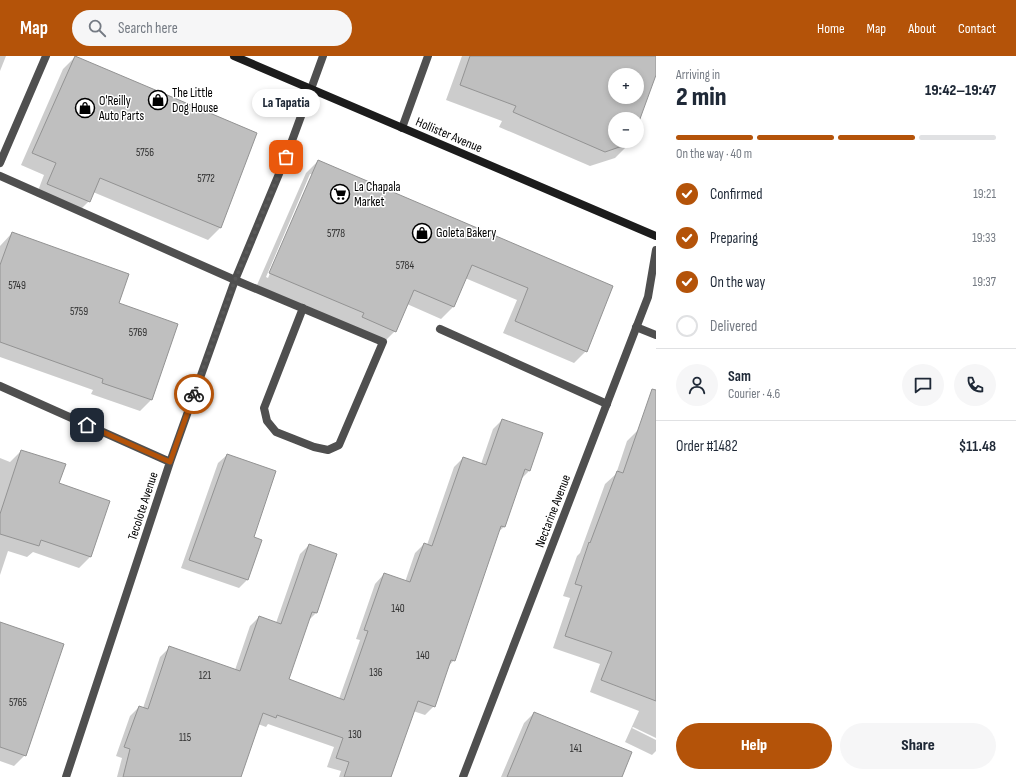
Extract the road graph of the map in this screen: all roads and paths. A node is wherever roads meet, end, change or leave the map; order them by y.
1 (46, 56) edge
2 (234, 56) edge
3 (323, 56) edge
4 (428, 56) edge
5 (311, 89) junction
6 (402, 128) junction
7 (0, 163) edge
8 (0, 176) edge
9 (656, 236) edge
10 (656, 250) edge
11 (235, 280) junction
12 (303, 308) junction
13 (636, 327) junction
14 (440, 329) dead end
15 (656, 335) edge
16 (0, 386) edge
17 (607, 404) junction
18 (170, 462) junction
19 (66, 777) edge
20 (463, 777) edge

1 - 7 street
2 - 5 main road, Hollister Avenue
3 - 5 street, Tecolote Avenue
4 - 6 street
5 - 6 main road, Hollister Avenue
5 - 11 street, Tecolote Avenue
6 - 9 main road, Hollister Avenue
8 - 11 street
10 - 13 street, Nectarine Avenue
11 - 12 street
11 - 18 street, Tecolote Avenue
12 - 12 street
13 - 15 street
13 - 17 street, Nectarine Avenue
14 - 17 street
16 - 18 street
17 - 20 street, Nectarine Avenue
18 - 19 street, Tecolote Avenue

